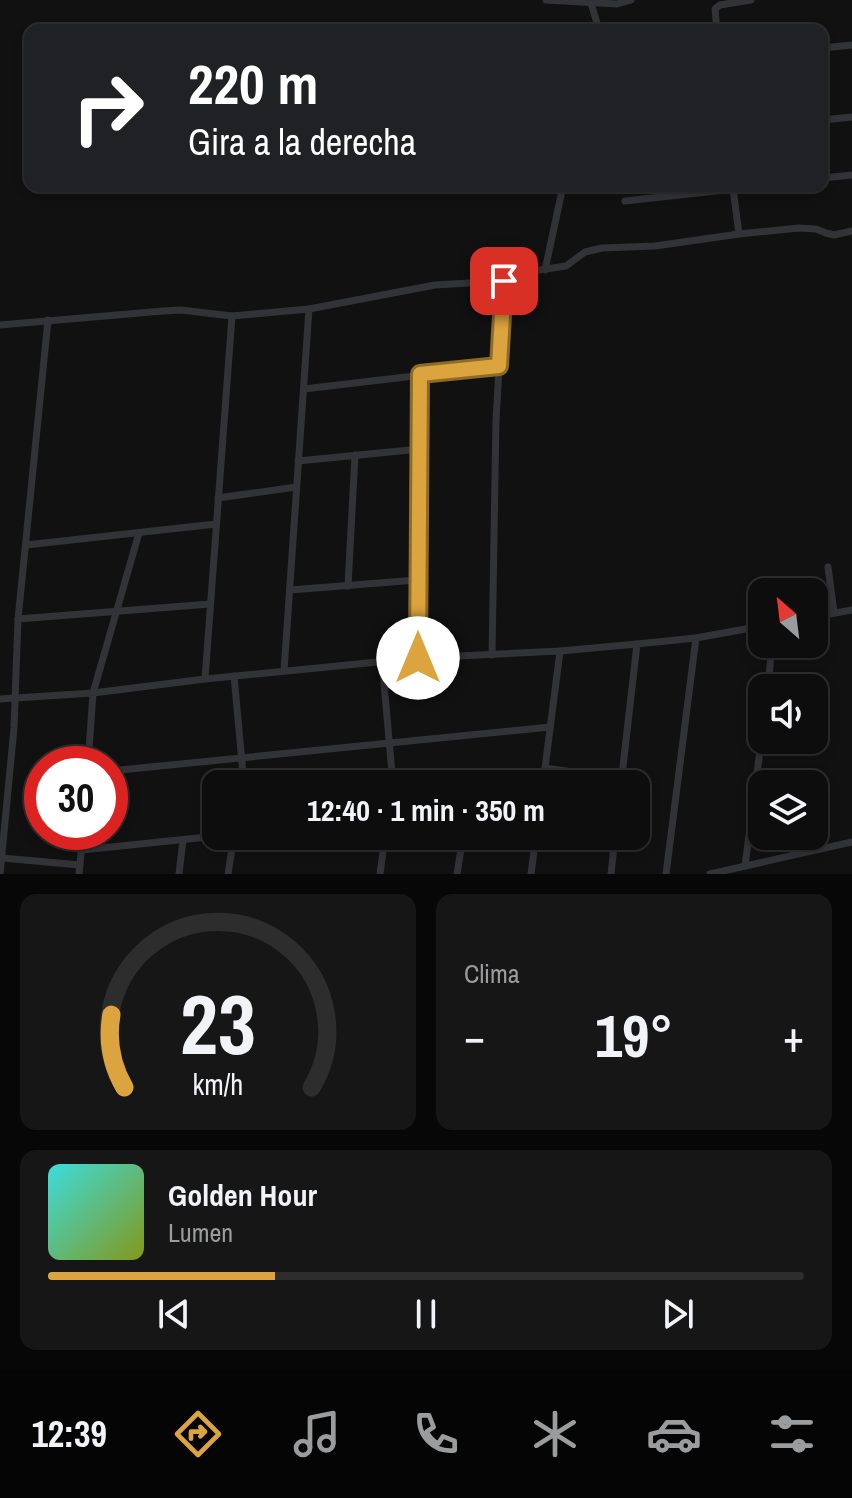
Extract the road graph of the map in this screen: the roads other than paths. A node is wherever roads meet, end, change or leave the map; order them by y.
1 (546, 0) edge
2 (631, 0) edge
3 (751, 0) edge
4 (573, 1) edge
5 (591, 3) junction
6 (597, 24) edge
7 (716, 24) edge
8 (852, 45) edge
9 (828, 47) edge
10 (852, 117) edge
11 (828, 119) edge
12 (852, 175) edge
13 (828, 177) edge
14 (562, 192) edge
15 (700, 192) edge
16 (734, 192) edge
17 (625, 201) dead end
18 (852, 231) edge
19 (739, 234) junction
20 (545, 270) junction
21 (504, 281) junction
22 (309, 309) junction
23 (232, 316) junction
24 (48, 320) junction
25 (0, 325) edge
26 (499, 366) junction
27 (420, 374) junction
28 (304, 389) junction
29 (420, 449) junction
30 (355, 455) junction
31 (298, 461) junction
32 (296, 487) junction
33 (218, 498) junction
34 (216, 524) junction
35 (139, 533) junction
36 (26, 545) junction
37 (828, 567) dead end
38 (417, 580) junction
39 (348, 586) junction
40 (290, 590) junction
41 (210, 604) junction
42 (117, 610) junction
43 (852, 610) edge
44 (834, 613) junction
45 (828, 614) edge
46 (18, 619) junction
47 (748, 629) edge
48 (696, 638) junction
49 (637, 644) junction
50 (560, 651) junction
51 (492, 655) junction
52 (418, 658) junction
53 (382, 661) junction
54 (284, 671) junction
55 (234, 676) junction
56 (205, 679) junction
57 (93, 693) junction
58 (14, 697) junction
59 (0, 699) edge
60 (550, 727) junction
61 (389, 744) junction
62 (89, 746) edge
63 (760, 754) edge
64 (242, 758) junction
65 (545, 768) joint
66 (128, 769) edge
67 (243, 770) edge
68 (392, 770) edge
69 (556, 770) edge
70 (622, 770) edge
71 (202, 838) edge
72 (183, 840) junction
73 (852, 842) edge
74 (128, 845) edge
75 (82, 850) edge
76 (232, 850) edge
77 (383, 850) edge
78 (461, 850) edge
79 (534, 850) edge
80 (614, 850) edge
81 (2, 858) edge
82 (745, 866) junction
83 (80, 870) edge
84 (725, 872) edge
85 (0, 874) edge
86 (179, 874) edge
87 (228, 874) edge
88 (380, 874) edge
89 (457, 874) edge
90 (531, 874) edge
91 (611, 874) edge
92 (666, 874) edge
93 (710, 874) edge

1 - 4 street
2 - 5 street
3 - 7 street
4 - 5 street
5 - 6 street
8 - 9 street
10 - 11 street
12 - 13 street
14 - 20 street
15 - 17 street
16 - 19 street
18 - 19 street
19 - 20 street
20 - 21 street
21 - 22 street
21 - 26 street
22 - 23 street
22 - 28 street
23 - 24 street
23 - 33 street
24 - 25 street
24 - 36 street
26 - 27 street
26 - 51 street
27 - 28 street
27 - 29 street
28 - 31 street
29 - 30 street
29 - 38 street
30 - 31 street
30 - 39 street
31 - 32 street
32 - 33 street
32 - 40 street
33 - 34 street
34 - 35 street
34 - 41 street
35 - 36 street
35 - 42 street
36 - 46 street
37 - 44 street
38 - 39 street
38 - 52 street
39 - 40 street
40 - 54 street
41 - 42 street
41 - 56 street
42 - 46 street
42 - 57 street
43 - 44 street
44 - 45 street
46 - 58 street
47 - 48 street
48 - 49 street
48 - 92 street
49 - 50 street
49 - 70 street
50 - 51 street
50 - 60 street
51 - 52 street
52 - 53 street
53 - 54 street
53 - 61 street
54 - 55 street
55 - 56 street
55 - 64 street
56 - 57 street
57 - 58 street
57 - 62 street
58 - 59 street
58 - 81 street
60 - 61 street
60 - 65 street
61 - 64 street
61 - 68 street
63 - 82 street
64 - 66 street
64 - 67 street
65 - 69 street
71 - 72 street
72 - 74 street
72 - 86 street
73 - 82 street
75 - 83 street
76 - 87 street
77 - 88 street
78 - 89 street
79 - 90 street
80 - 91 street
81 - 83 street
81 - 85 street
82 - 84 street
84 - 93 street

